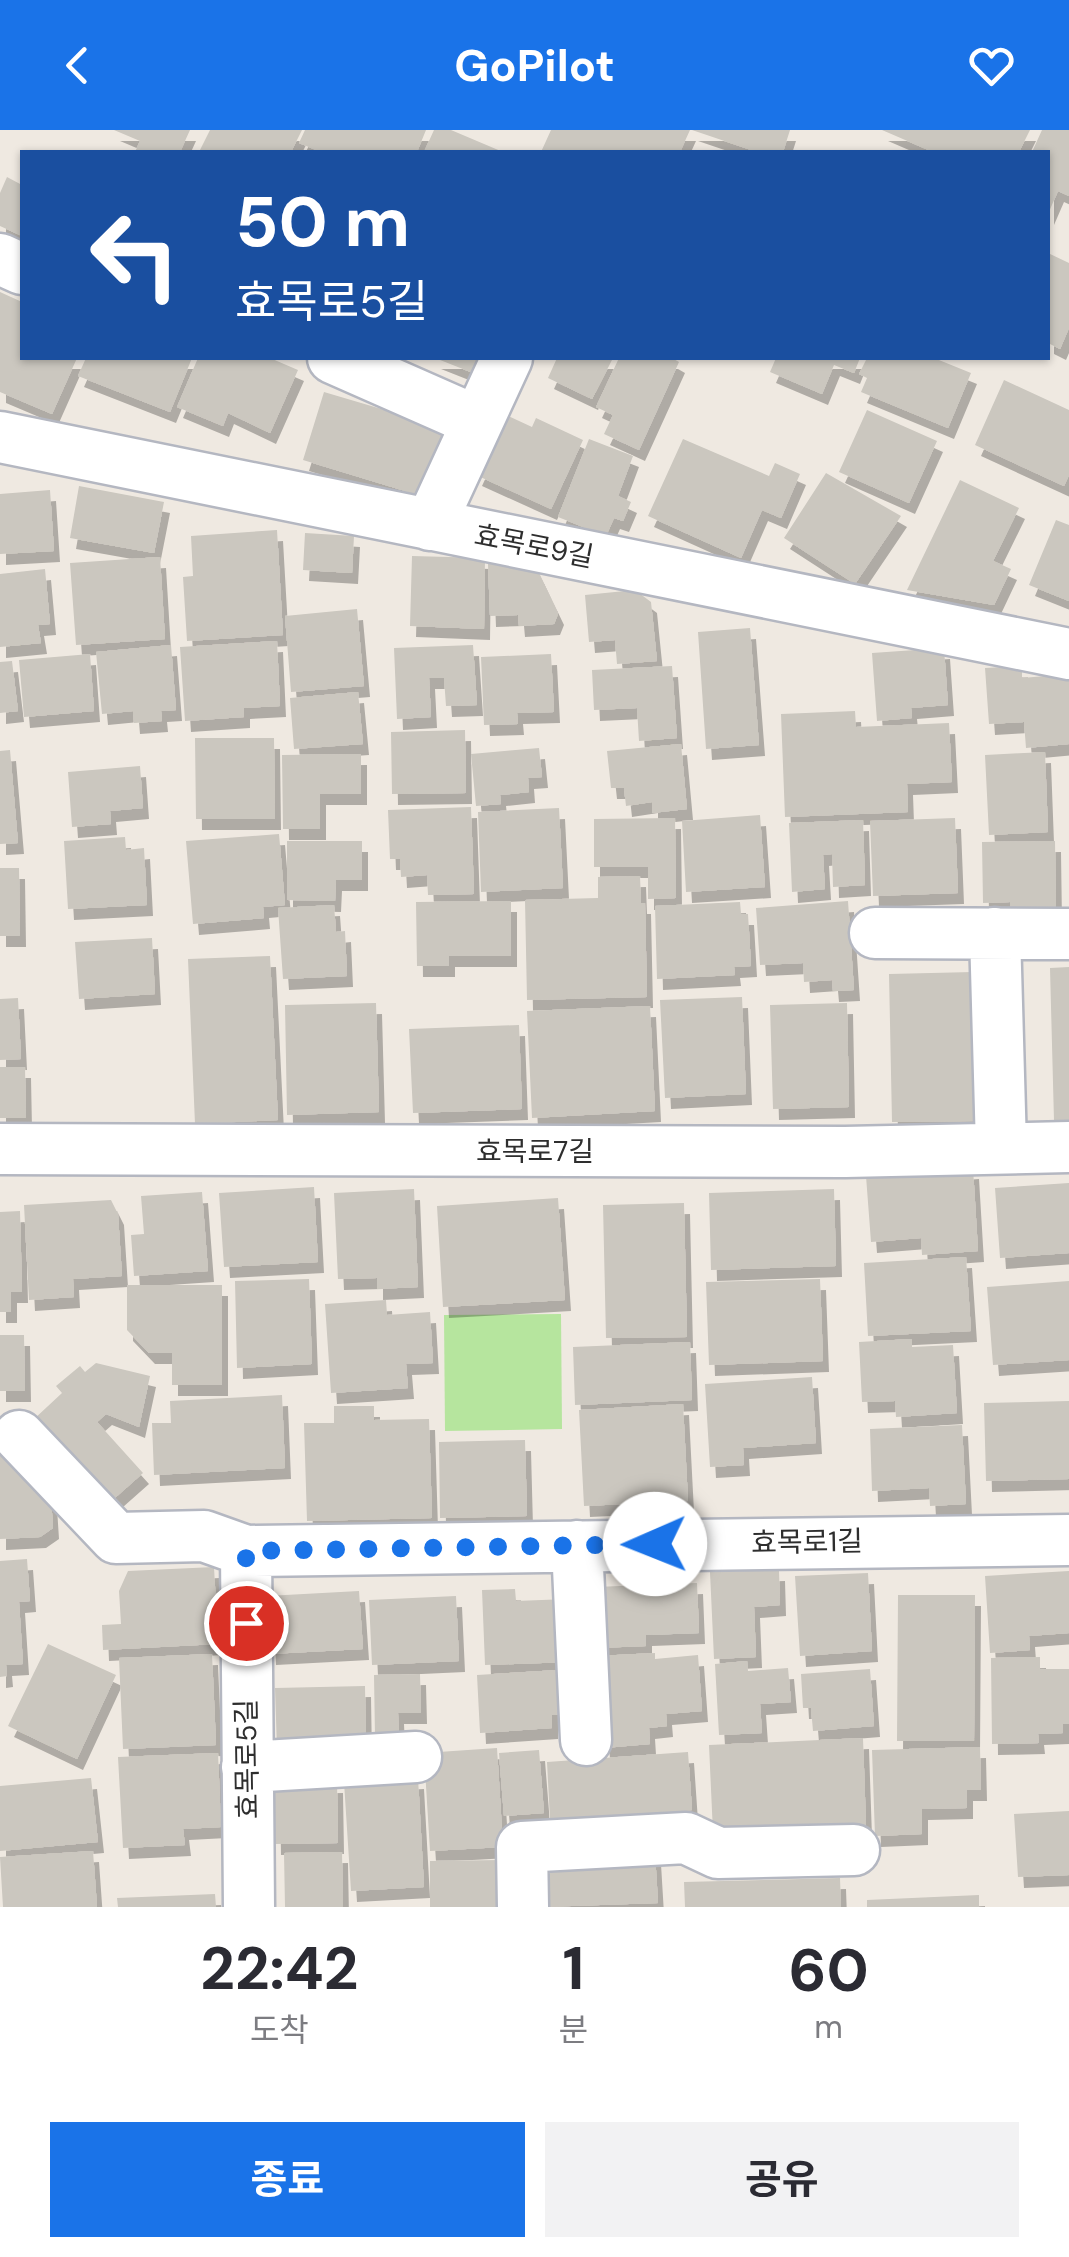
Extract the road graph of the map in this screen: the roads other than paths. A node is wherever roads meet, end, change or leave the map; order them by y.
1 (332, 360) edge
2 (506, 360) edge
3 (476, 422) junction
4 (0, 437) edge
5 (430, 525) junction
6 (1069, 654) edge
7 (875, 933) dead end
8 (995, 933) junction
9 (1069, 934) edge
10 (1069, 1147) edge
11 (1001, 1148) junction
12 (0, 1150) edge
13 (20, 1436) dead end
14 (1069, 1540) edge
15 (577, 1546) junction
16 (246, 1551) junction
17 (586, 1740) dead end
18 (416, 1757) dead end
19 (248, 1767) junction
20 (854, 1850) dead end
21 (249, 1907) edge
22 (523, 1907) edge

1 - 3 street
2 - 3 street
3 - 5 street
4 - 5 street, 효목로9길
5 - 6 street, 효목로9길
7 - 8 street
8 - 9 street
8 - 11 street
10 - 11 street, 효목로7길
11 - 12 street, 효목로7길
13 - 16 street, 효목로1길
14 - 15 street, 효목로1길
15 - 16 street, 효목로1길
15 - 17 street
16 - 19 street, 효목로5길
18 - 19 street
19 - 21 street, 효목로5길
20 - 22 street

